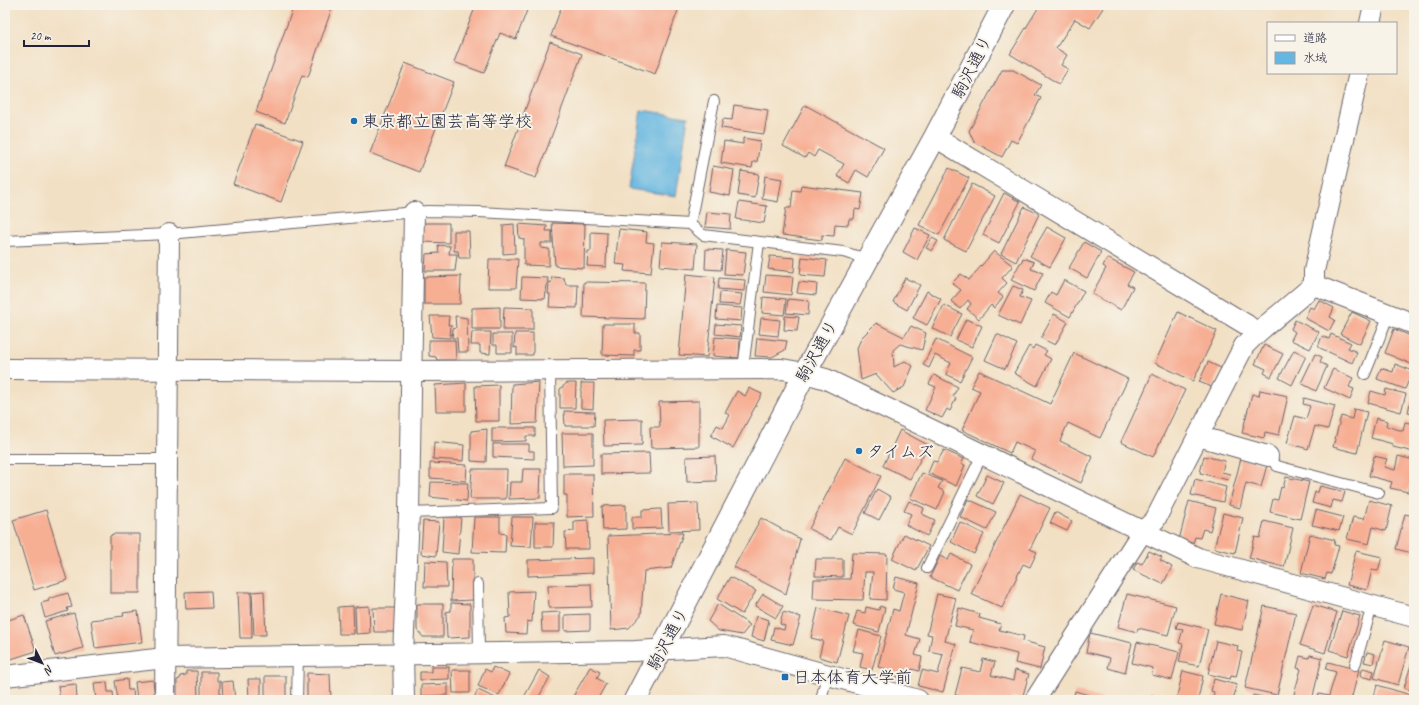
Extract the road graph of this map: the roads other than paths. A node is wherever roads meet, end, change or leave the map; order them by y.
1 (1004, 5) edge
2 (1374, 5) edge
3 (1370, 22) edge
4 (1359, 74) edge
5 (714, 101) dead end
6 (935, 137) junction
7 (414, 212) junction
8 (690, 224) junction
9 (169, 234) junction
10 (5, 242) edge
11 (760, 242) junction
12 (868, 259) junction
13 (1314, 285) junction
14 (1389, 314) junction
15 (1414, 324) edge
16 (1257, 333) junction
17 (5, 369) edge
18 (550, 369) junction
19 (743, 369) junction
20 (168, 370) junction
21 (412, 370) junction
22 (805, 373) junction
23 (1365, 374) dead end
24 (1198, 436) junction
25 (982, 455) junction
26 (1268, 456) joint
27 (5, 459) edge
28 (168, 459) junction
29 (1379, 493) dead end
30 (410, 513) junction
31 (1142, 532) junction
32 (926, 568) dead end
33 (478, 584) dead end
34 (1372, 606) junction
35 (1414, 617) edge
36 (662, 649) junction
37 (479, 653) junction
38 (403, 655) junction
39 (298, 656) junction
40 (165, 658) junction
41 (1355, 665) dead end
42 (827, 675) junction
43 (5, 676) edge
44 (165, 700) edge
45 (297, 700) edge
46 (404, 700) edge
47 (636, 700) edge
48 (821, 700) edge
49 (918, 700) edge
50 (1035, 700) edge

1 - 6 main road, 駒沢通り
2 - 3 street
4 - 13 street
5 - 8 lane
6 - 12 main road, 駒沢通り
6 - 16 street
7 - 8 lane
7 - 9 lane
7 - 21 street
8 - 11 lane
9 - 10 lane
9 - 20 street
11 - 12 lane
11 - 19 lane
12 - 22 main road, 駒沢通り
13 - 14 street
13 - 16 street
14 - 15 street
14 - 23 lane
16 - 24 street
17 - 20 street
18 - 19 street
18 - 21 street
18 - 30 lane
19 - 22 street
20 - 21 street
20 - 28 street
21 - 30 street
22 - 25 street
22 - 36 main road, 駒沢通り
24 - 26 street
24 - 31 street
25 - 31 street
25 - 32 lane
26 - 29 lane
27 - 28 lane
28 - 40 street
30 - 38 street
31 - 34 street
31 - 50 street
33 - 37 lane
34 - 35 street
34 - 41 lane
36 - 37 street
36 - 42 street
36 - 47 main road, 駒沢通り
37 - 38 street
38 - 39 street
38 - 46 street
39 - 40 street
39 - 45 lane
40 - 43 street
40 - 44 street
42 - 48 lane
42 - 49 street

